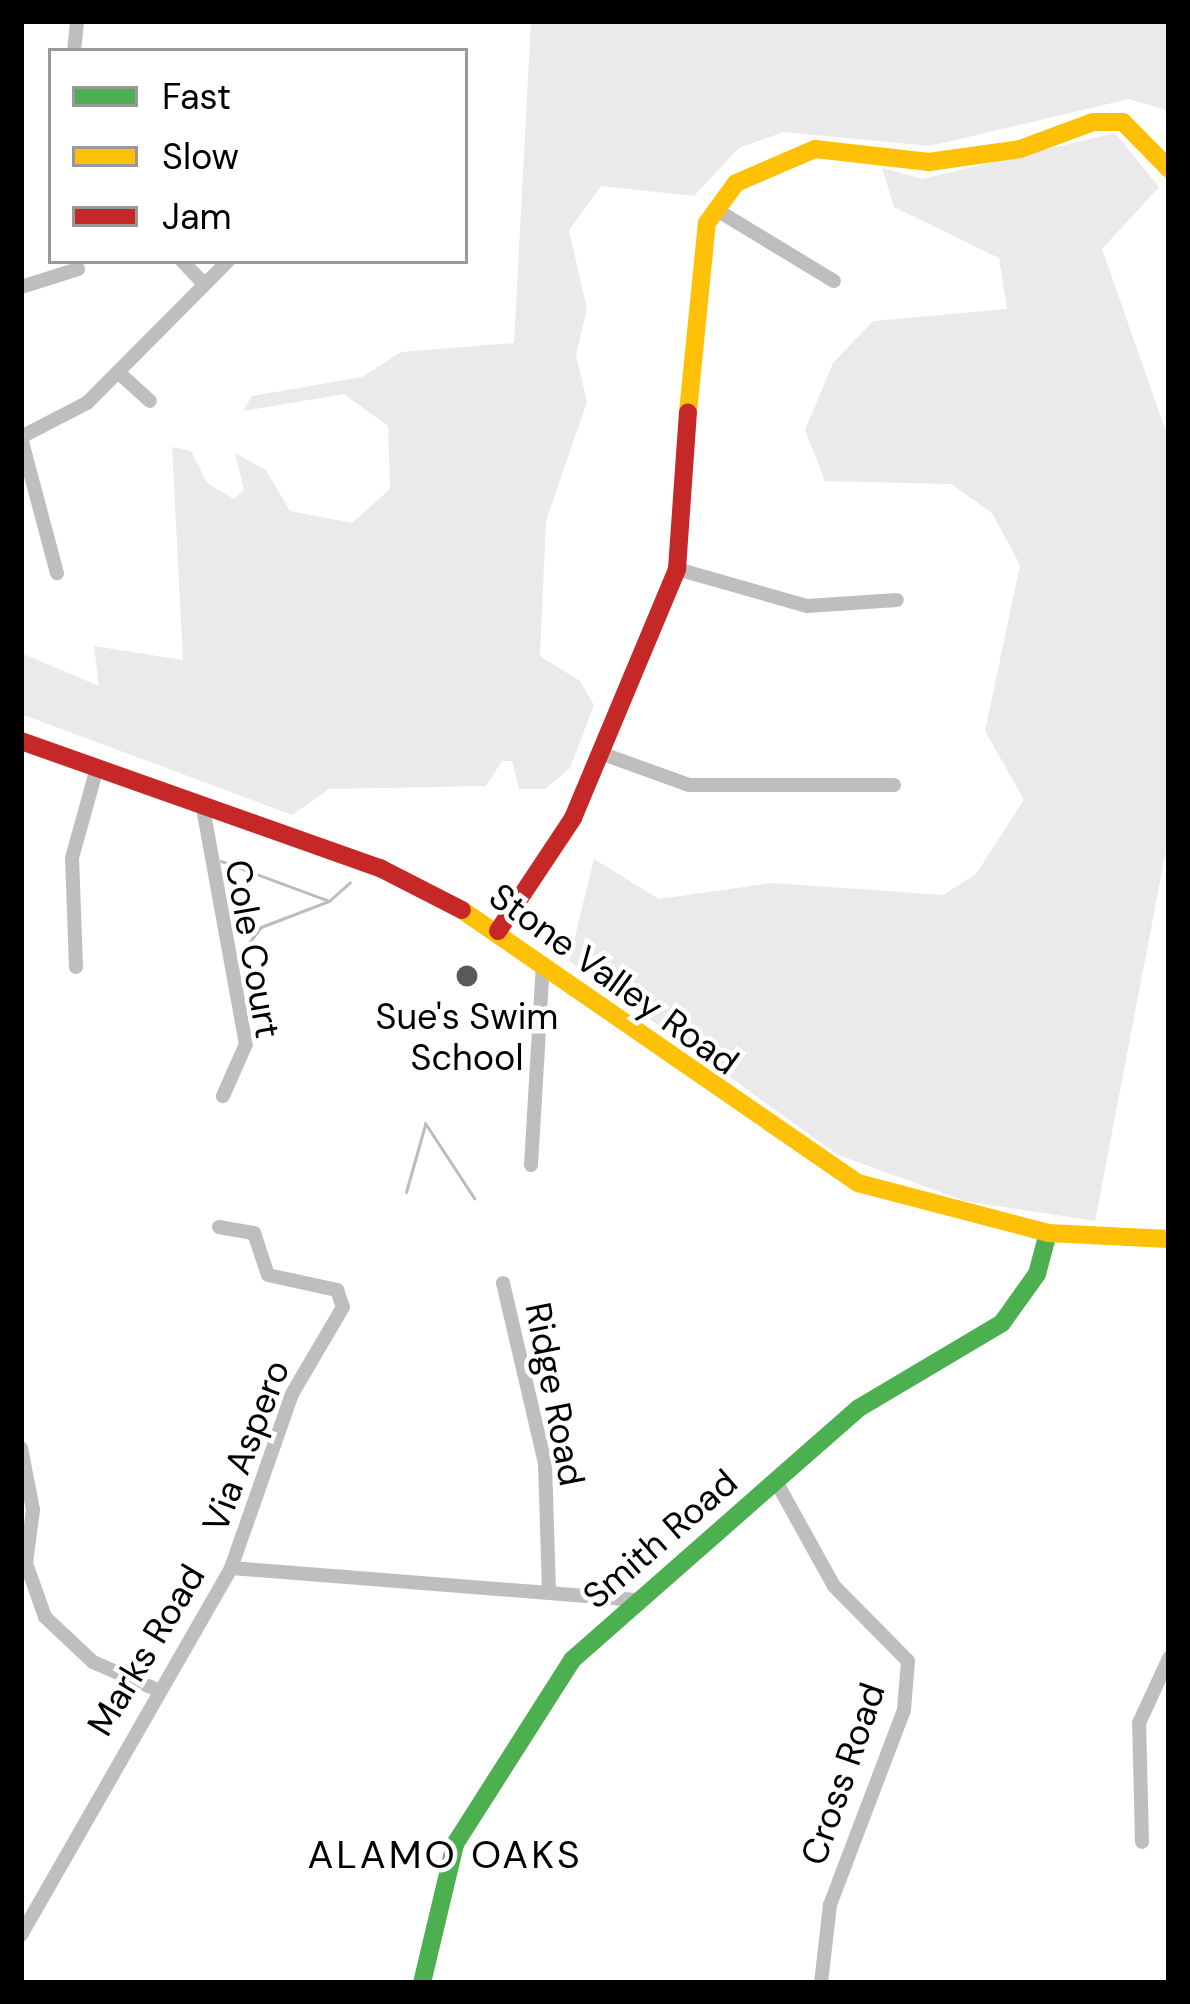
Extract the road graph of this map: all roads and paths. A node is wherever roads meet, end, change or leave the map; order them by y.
1 (1169, 169) edge
2 (715, 209) junction
3 (185, 264) edge
4 (225, 264) edge
5 (78, 269) dead end
6 (834, 281) dead end
7 (203, 283) junction
8 (21, 287) edge
9 (118, 372) junction
10 (149, 401) dead end
11 (21, 438) edge
12 (677, 569) junction
13 (57, 573) dead end
14 (897, 600) dead end
15 (21, 741) edge
16 (603, 754) junction
17 (97, 768) junction
18 (894, 784) dead end
19 (203, 808) junction
20 (498, 931) junction
21 (543, 963) junction
22 (76, 967) dead end
23 (224, 1096) dead end
24 (531, 1165) dead end
25 (219, 1227) dead end
26 (1048, 1233) junction
27 (1169, 1239) edge
28 (503, 1283) dead end
29 (21, 1448) edge
30 (778, 1485) junction
31 (231, 1568) junction
32 (549, 1588) junction
33 (640, 1600) junction
34 (1169, 1658) edge
35 (153, 1688) junction
36 (1142, 1842) dead end
37 (21, 1935) edge
38 (422, 1983) edge
39 (821, 1983) edge

1 - 2 street
2 - 6 street
2 - 12 street
3 - 7 street
4 - 7 street
5 - 8 street
7 - 9 street
9 - 10 street
9 - 11 street
11 - 13 street
12 - 14 street
12 - 16 street
15 - 17 street, Stone Valley Road
16 - 18 street
16 - 20 street
17 - 19 street, Stone Valley Road
17 - 22 street
19 - 20 street, Stone Valley Road
19 - 23 street, Cole Court
20 - 21 street, Stone Valley Road
21 - 24 street
21 - 26 street, Stone Valley Road
25 - 31 street, Via Aspero
26 - 27 street, Stone Valley Road
26 - 30 street, Smith Road
28 - 32 street, Ridge Road
29 - 35 street
30 - 33 street, Smith Road
30 - 39 street, Cross Road
31 - 32 street, Marks Road
31 - 35 street, Marks Road
32 - 33 street, Marks Road
33 - 38 street, Smith Road
34 - 36 street
35 - 37 street, Marks Road

